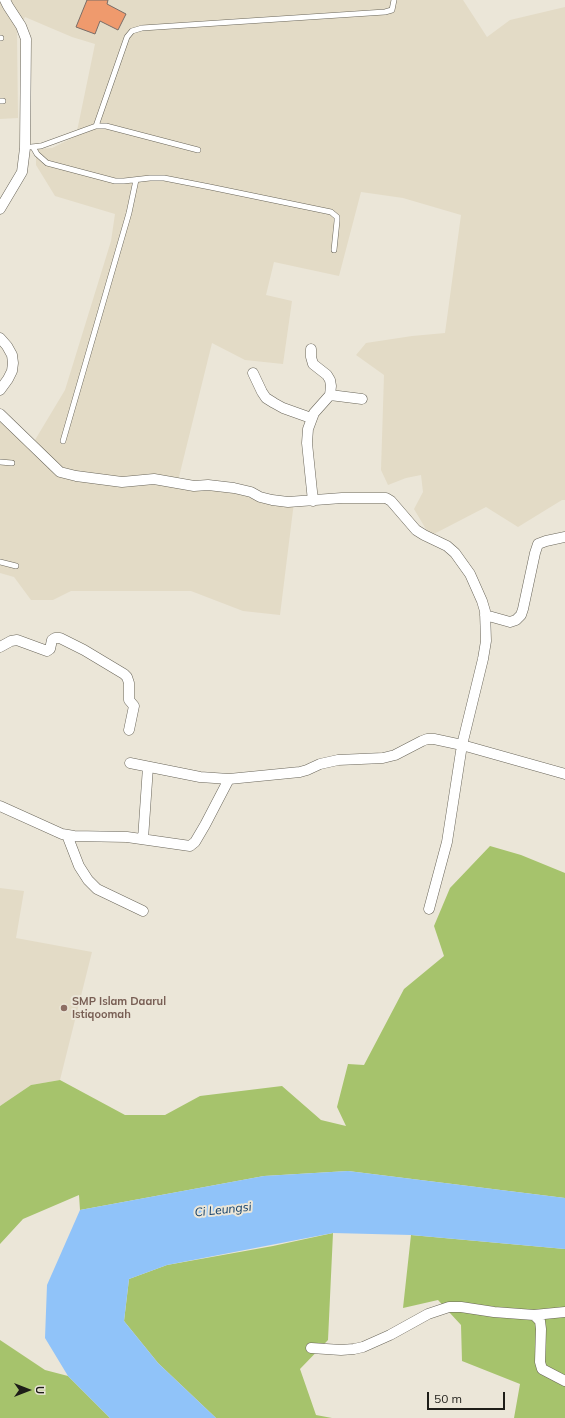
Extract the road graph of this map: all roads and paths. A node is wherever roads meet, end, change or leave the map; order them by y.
1 (5, 0) edge
2 (394, 0) edge
3 (0, 2) edge
4 (96, 126) junction
5 (29, 147) junction
6 (198, 150) dead end
7 (136, 180) junction
8 (0, 208) edge
9 (334, 250) dead end
10 (0, 338) edge
11 (311, 349) dead end
12 (253, 373) dead end
13 (0, 390) edge
14 (330, 395) junction
15 (362, 399) dead end
16 (0, 414) edge
17 (312, 418) junction
18 (63, 441) dead end
19 (0, 462) edge
20 (12, 463) dead end
21 (312, 501) junction
22 (565, 537) edge
23 (0, 562) edge
24 (16, 566) dead end
25 (485, 615) junction
26 (0, 647) edge
27 (129, 730) dead end
28 (462, 745) junction
29 (130, 763) dead end
30 (148, 767) junction
31 (565, 774) edge
32 (229, 779) junction
33 (0, 806) edge
34 (67, 835) junction
35 (142, 840) junction
36 (429, 909) dead end
37 (143, 911) dead end
38 (565, 1312) edge
39 (534, 1315) junction
40 (312, 1348) dead end
41 (565, 1381) edge

1 - 3 street
1 - 5 street
2 - 4 lane
4 - 5 lane
4 - 6 lane
5 - 7 lane
5 - 8 street
7 - 9 lane
7 - 18 lane
10 - 13 street
11 - 14 street
12 - 17 street
14 - 15 street
14 - 17 street
16 - 21 street
17 - 21 street
19 - 20 lane
21 - 25 street
22 - 25 street
23 - 24 lane
25 - 28 street
26 - 27 street
28 - 31 street
28 - 32 street
28 - 36 street
29 - 30 street
30 - 32 street
30 - 35 street
32 - 35 street
33 - 34 street
34 - 35 street
34 - 37 street
38 - 39 street
39 - 40 street
39 - 41 street

